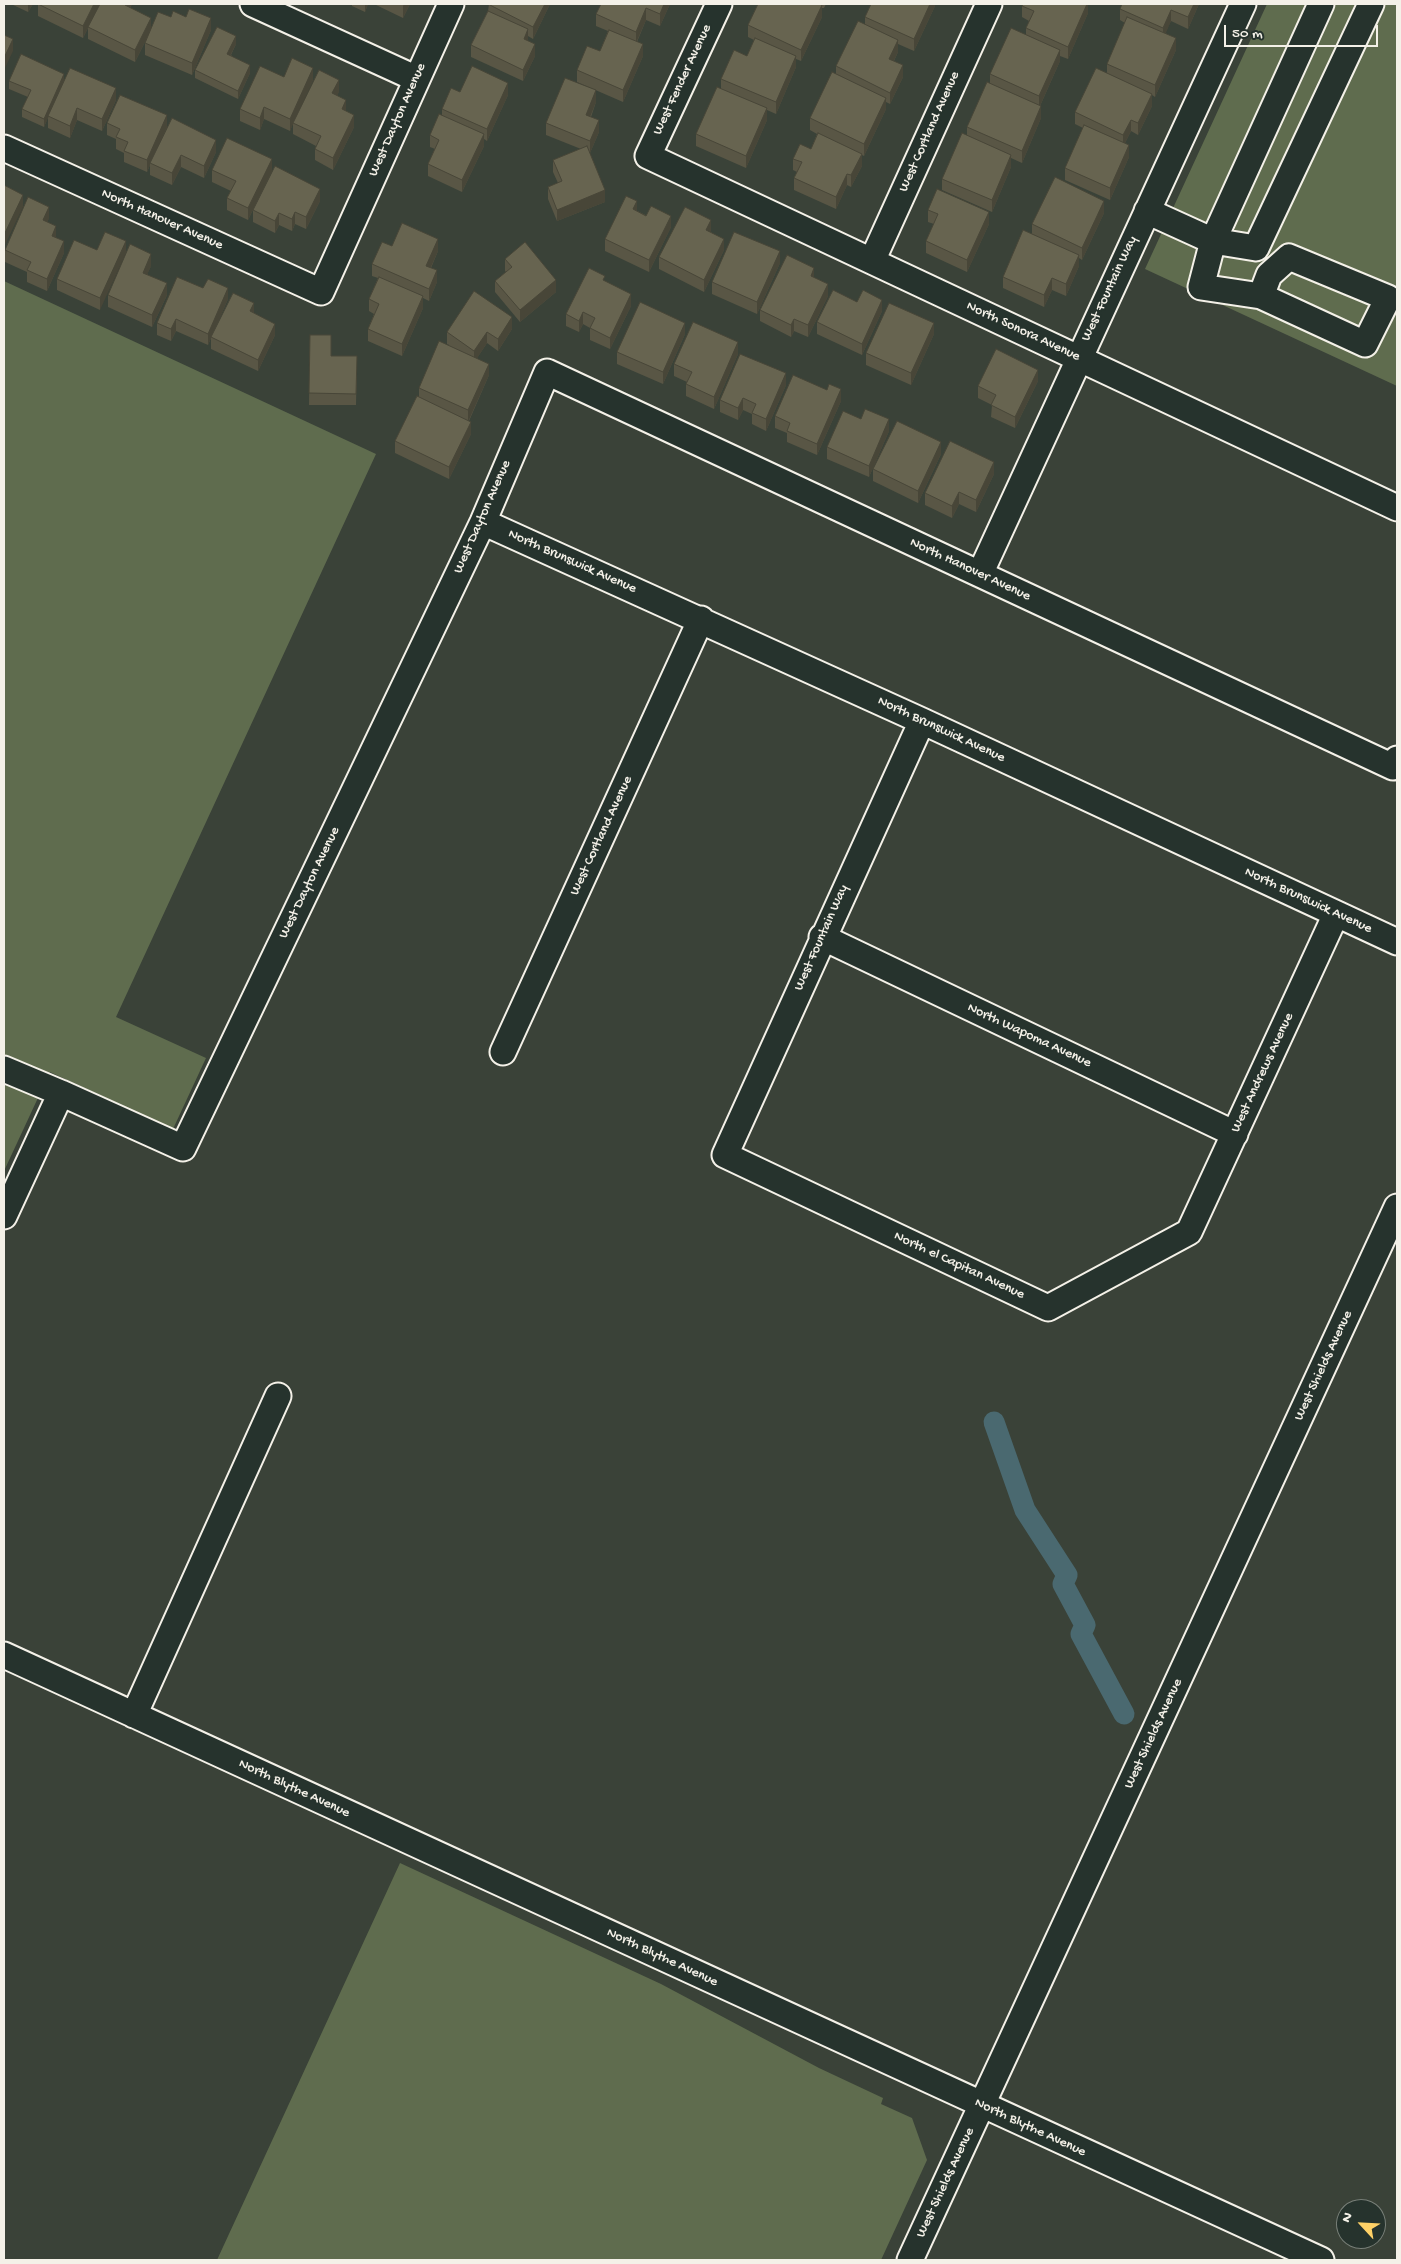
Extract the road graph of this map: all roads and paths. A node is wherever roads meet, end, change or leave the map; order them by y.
1 (253, 4) edge
2 (451, 4) edge
3 (718, 4) edge
4 (989, 4) edge
5 (1243, 4) edge
6 (1321, 4) edge
7 (1371, 4) edge
8 (417, 79) junction
9 (4, 148) edge
10 (648, 156) joint
11 (1146, 211) junction
12 (1213, 241) junction
13 (872, 261) junction
14 (320, 292) joint
15 (1261, 296) junction
16 (1078, 358) junction
17 (547, 372) joint
18 (1397, 508) edge
19 (483, 522) junction
20 (980, 574) junction
21 (701, 620) junction
22 (922, 721) junction
23 (1395, 763) edge
24 (1336, 914) junction
25 (822, 937) junction
26 (1397, 942) edge
27 (502, 1052) dead end
28 (4, 1069) edge
29 (61, 1093) junction
30 (1235, 1134) junction
31 (725, 1155) joint
32 (1397, 1207) edge
33 (4, 1216) edge
34 (1189, 1232) joint
35 (278, 1396) dead end
36 (4, 1655) edge
37 (134, 1715) junction
38 (982, 2106) junction
39 (910, 2260) edge
40 (1321, 2260) edge

1 - 8 street
2 - 8 street, West Dayton Avenue
3 - 10 street, West Fender Avenue
4 - 13 street, West Cortland Avenue
5 - 11 street, West Fountain Way
6 - 12 street
7 - 12 street
8 - 14 street, West Dayton Avenue
9 - 14 street, North Hanover Avenue
10 - 13 street, North Sonora Avenue
11 - 12 street
11 - 16 street, West Fountain Way
12 - 15 street
13 - 16 street, North Sonora Avenue
15 - 15 street
16 - 18 street, North Sonora Avenue
16 - 20 street, West Fountain Way
17 - 19 street, West Dayton Avenue
17 - 20 street, North Hanover Avenue
19 - 21 street, North Brunswick Avenue
19 - 29 street, West Dayton Avenue
20 - 23 street, North Hanover Avenue
21 - 22 street, North Brunswick Avenue
21 - 27 street, West Cortland Avenue
22 - 24 street, North Brunswick Avenue
22 - 25 street, West Fountain Way
24 - 26 street, North Brunswick Avenue
24 - 30 street, West Andrews Avenue
25 - 30 street, North Wapoma Avenue
25 - 31 street, West Fountain Way
28 - 29 street
29 - 33 street
30 - 34 street, West Andrews Avenue
31 - 34 street, North el Capitan Avenue
32 - 38 street, West Shields Avenue
35 - 37 street
36 - 37 street, North Blythe Avenue
37 - 38 street, North Blythe Avenue
38 - 39 street, West Shields Avenue
38 - 40 street, North Blythe Avenue

